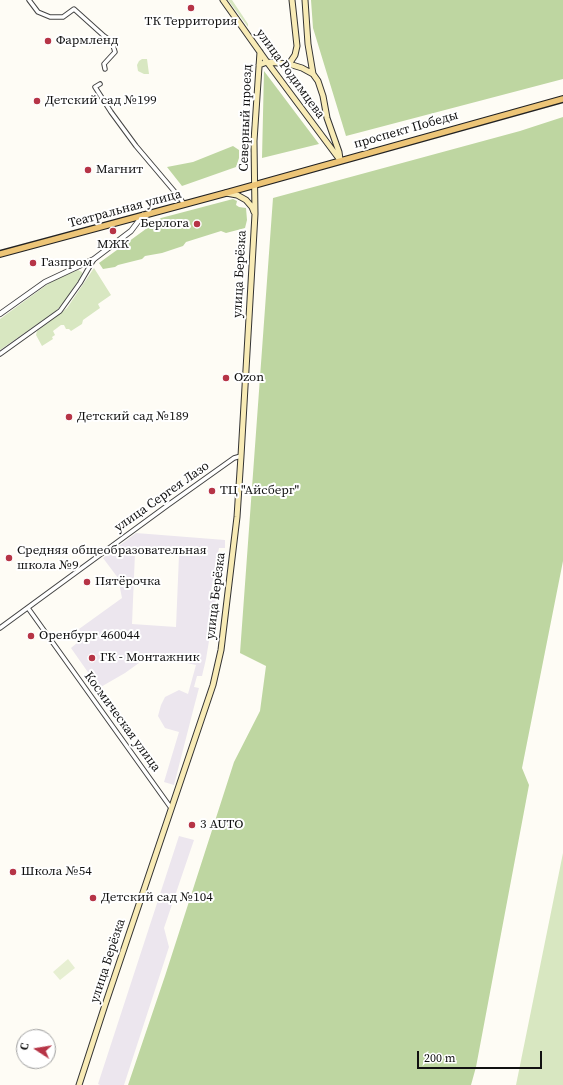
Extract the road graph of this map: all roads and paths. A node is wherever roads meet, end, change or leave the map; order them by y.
1 (29, 0) edge
2 (223, 0) edge
3 (292, 0) edge
4 (305, 0) edge
5 (260, 52) junction
6 (266, 62) junction
7 (289, 64) junction
8 (259, 65) junction
9 (105, 69) dead end
10 (313, 74) junction
11 (100, 84) dead end
12 (563, 98) edge
13 (340, 160) junction
14 (255, 184) junction
15 (226, 193) junction
16 (184, 204) junction
17 (255, 214) junction
18 (143, 215) junction
19 (0, 254) edge
20 (94, 260) junction
21 (0, 314) edge
22 (0, 354) edge
23 (241, 456) junction
24 (28, 608) junction
25 (0, 628) edge
26 (171, 808) junction
27 (79, 1085) edge

1 - 9 street
2 - 5 main road, улица Родимцева
3 - 7 main road
4 - 10 main road
5 - 6 main road, улица Родимцева
5 - 8 main road, Северный проезд
6 - 7 main road
6 - 8 main road
6 - 13 main road, улица Родимцева
7 - 10 main road
8 - 14 main road, Северный проезд
10 - 13 main road
11 - 16 street
12 - 13 main road, проспект Победы
13 - 14 main road, проспект Победы
14 - 15 main road, Театральная улица
14 - 17 main road, улица Берёзка
15 - 16 main road, Театральная улица
15 - 17 main road
16 - 18 main road, Театральная улица
17 - 23 main road, улица Берёзка
18 - 19 main road, Театральная улица
18 - 20 street
20 - 21 street
20 - 22 street
23 - 24 street, улица Сергея Лазо
23 - 26 main road, улица Берёзка
24 - 25 street, улица Сергея Лазо
24 - 26 street, Космическая улица
26 - 27 main road, улица Берёзка

